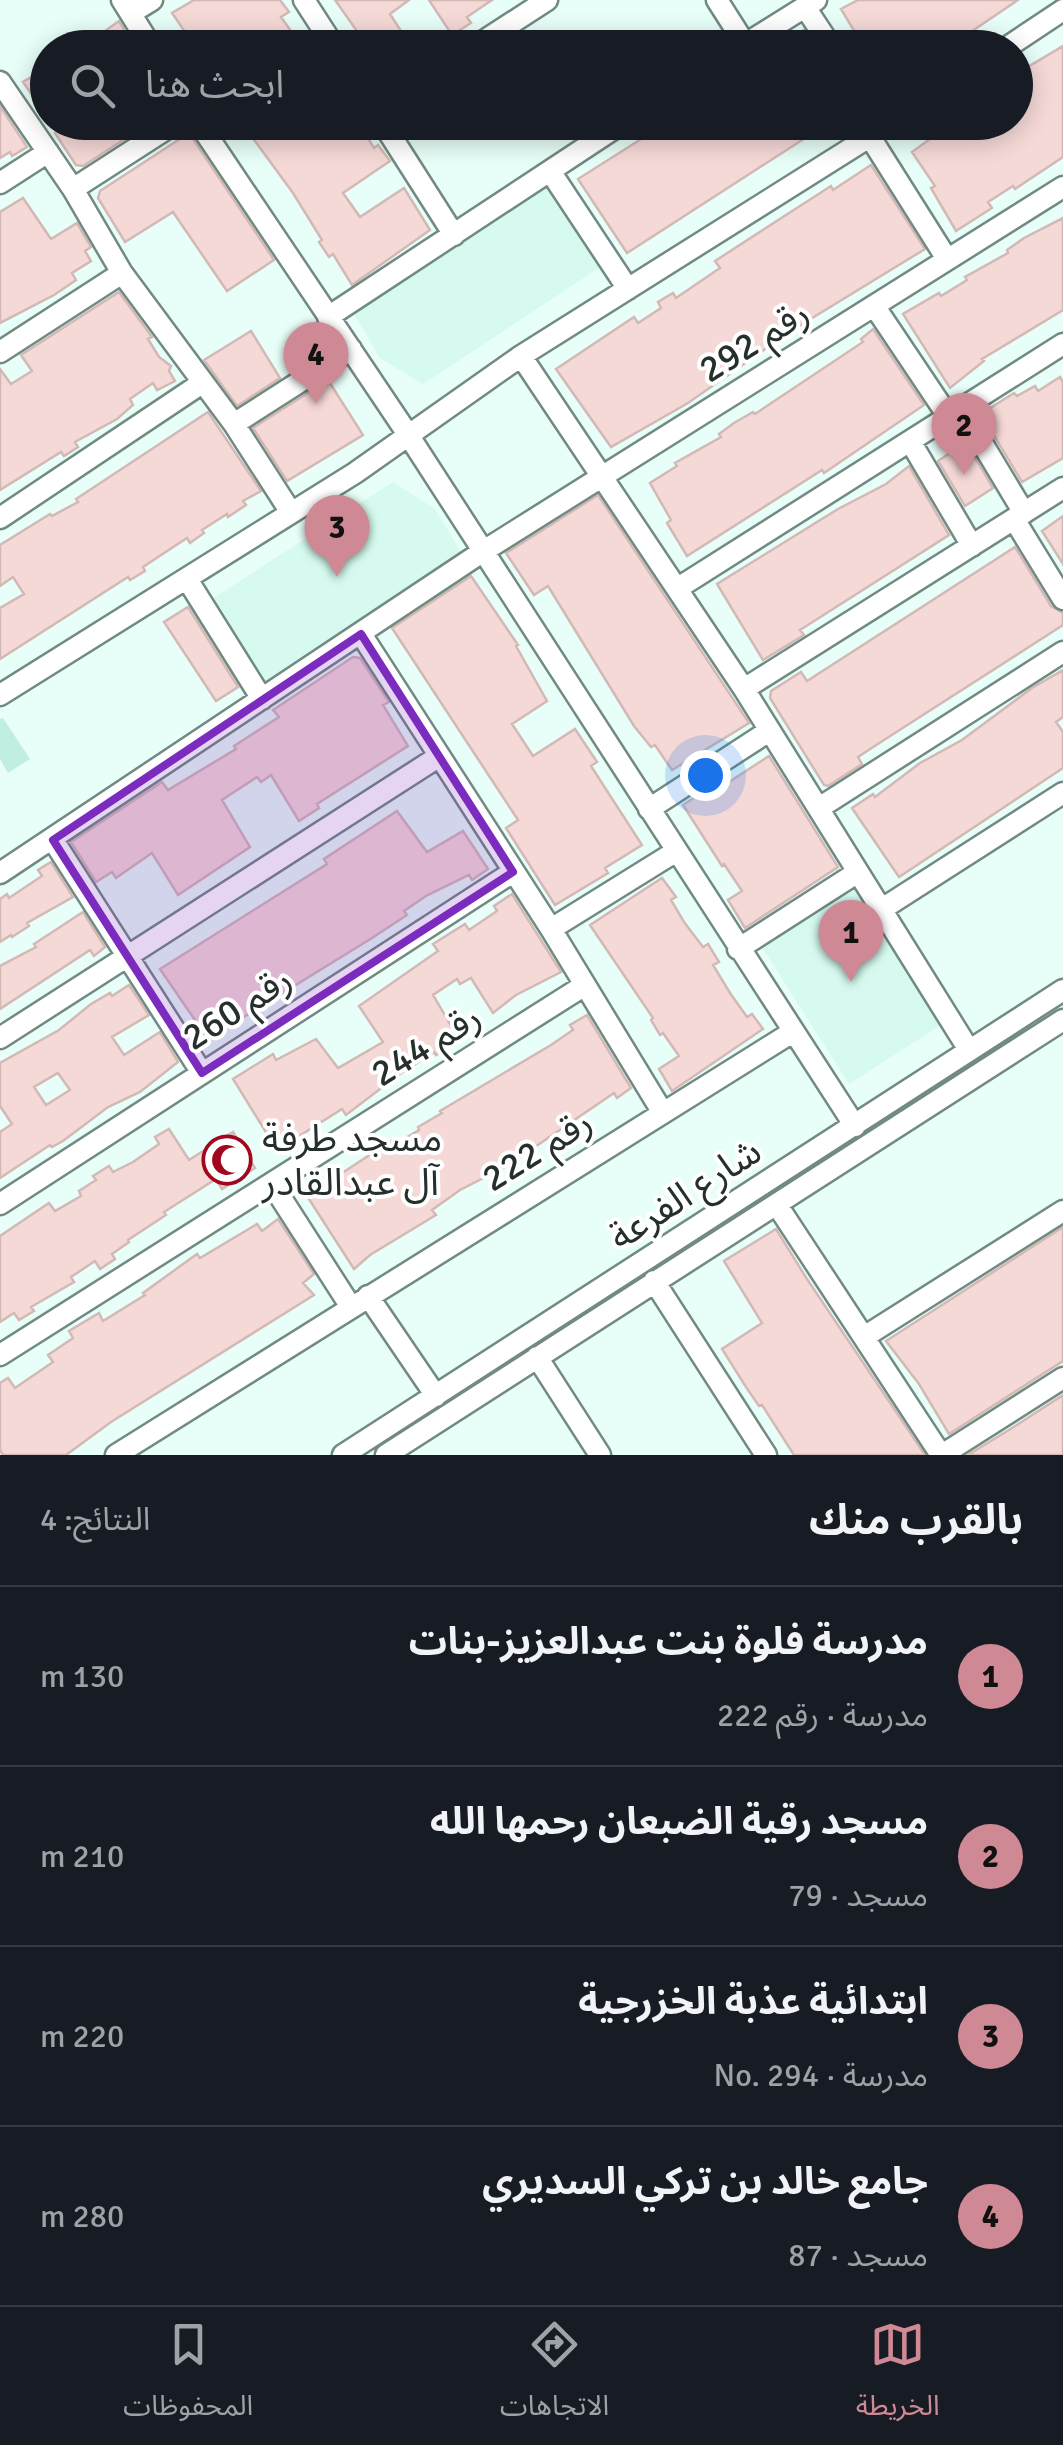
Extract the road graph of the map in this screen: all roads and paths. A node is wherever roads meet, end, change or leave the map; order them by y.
1 (152, 0) edge
2 (304, 0) edge
3 (546, 0) edge
4 (717, 0) edge
5 (810, 4) edge
6 (127, 6) edge
7 (1063, 10) edge
8 (141, 30) edge
9 (323, 30) edge
10 (500, 30) edge
11 (733, 30) edge
12 (768, 30) edge
13 (823, 30) edge
14 (1033, 30) edge
15 (0, 82) edge
16 (30, 126) edge
17 (40, 140) edge
18 (149, 140) edge
19 (210, 140) edge
20 (393, 140) edge
21 (597, 140) edge
22 (863, 140) edge
23 (889, 140) edge
24 (48, 152) junction
25 (550, 171) junction
26 (0, 183) edge
27 (1063, 188) edge
28 (73, 189) junction
29 (454, 235) junction
30 (948, 259) junction
31 (122, 273) junction
32 (628, 289) junction
33 (875, 307) junction
34 (328, 318) junction
35 (1063, 344) edge
36 (351, 349) junction
37 (0, 352) edge
38 (522, 356) junction
39 (202, 383) junction
40 (954, 412) junction
41 (234, 424) junction
42 (406, 434) junction
43 (910, 441) junction
44 (602, 477) junction
45 (1063, 488) edge
46 (290, 510) junction
47 (1019, 516) junction
48 (0, 518) edge
49 (972, 546) junction
50 (482, 552) junction
51 (186, 578) junction
52 (678, 588) junction
53 (1063, 598) edge
54 (361, 634) junction
55 (1063, 652) edge
56 (744, 689) junction
57 (0, 695) edge
58 (262, 700) junction
59 (769, 731) junction
60 (438, 757) junction
61 (1063, 794) edge
62 (819, 808) junction
63 (650, 809) junction
64 (52, 840) junction
65 (675, 852) junction
66 (513, 872) junction
67 (858, 872) junction
68 (0, 873) edge
69 (882, 909) junction
70 (552, 929) junction
71 (738, 949) junction
72 (126, 956) junction
73 (585, 985) junction
74 (1063, 990) edge
75 (1063, 1020) edge
76 (791, 1033) junction
77 (0, 1038) edge
78 (969, 1050) junction
79 (202, 1073) junction
80 (663, 1113) junction
81 (854, 1126) junction
82 (272, 1184) junction
83 (0, 1204) edge
84 (777, 1205) junction
85 (1063, 1211) edge
86 (654, 1282) junction
87 (360, 1302) junction
88 (864, 1338) junction
89 (0, 1356) edge
90 (537, 1357) junction
91 (1063, 1378) edge
92 (436, 1396) junction
93 (116, 1455) edge
94 (343, 1455) edge
95 (386, 1455) edge
96 (600, 1455) edge
97 (766, 1455) edge
98 (941, 1455) edge

1 - 6 street
2 - 9 street
3 - 10 street
4 - 11 street
5 - 12 street
5 - 13 street
6 - 8 street
7 - 14 street
15 - 16 street
17 - 24 street
18 - 28 street
19 - 34 street
20 - 29 street
21 - 25 street
22 - 32 street
23 - 30 street
24 - 26 street
24 - 28 street
25 - 29 street
25 - 32 street
27 - 30 street, رقم 292
28 - 31 street
29 - 34 street
30 - 33 street, رقم 292
31 - 37 street
31 - 39 street
32 - 38 street
33 - 40 street
33 - 44 street, رقم 292
34 - 36 street
35 - 40 street
36 - 41 street
36 - 42 street
38 - 42 street
38 - 44 street
39 - 41 street
39 - 48 street
40 - 43 street
40 - 47 street
41 - 46 street
42 - 46 street
42 - 50 street
43 - 49 street
43 - 52 street
44 - 50 street, رقم 292
44 - 52 street
45 - 47 street
46 - 51 street
47 - 49 street
47 - 53 street
49 - 56 street
50 - 54 street, رقم 292
50 - 63 street
51 - 57 street
51 - 58 street
52 - 56 street
54 - 58 street, رقم 292
54 - 60 street
55 - 62 street
56 - 59 street
58 - 64 street, رقم 292
59 - 62 street
59 - 63 street
60 - 66 street
60 - 72 street
61 - 69 street
62 - 67 street
63 - 65 street
64 - 68 street, رقم 292
64 - 72 street
65 - 70 street
65 - 71 street
66 - 70 street
66 - 79 street, رقم 260
67 - 69 street
67 - 71 street
69 - 78 street
70 - 73 street
71 - 76 street
72 - 77 street
72 - 79 street
73 - 80 street
73 - 82 street, رقم 244
74 - 78 street, شارع الفرعة
75 - 84 street, شارع الفرعة
76 - 80 street, رقم 222
76 - 81 street
78 - 81 street, شارع الفرعة
79 - 83 street, رقم 260
80 - 87 street, رقم 222
81 - 92 street, شارع الفرعة
82 - 87 street
82 - 89 street, رقم 244
84 - 86 street, شارع الفرعة
84 - 88 street
85 - 88 street
86 - 90 street, شارع الفرعة
86 - 97 street
87 - 92 street
87 - 93 street, رقم 222
88 - 98 street
90 - 95 street, شارع الفرعة
90 - 96 street
91 - 98 street
92 - 94 street, شارع الفرعة

